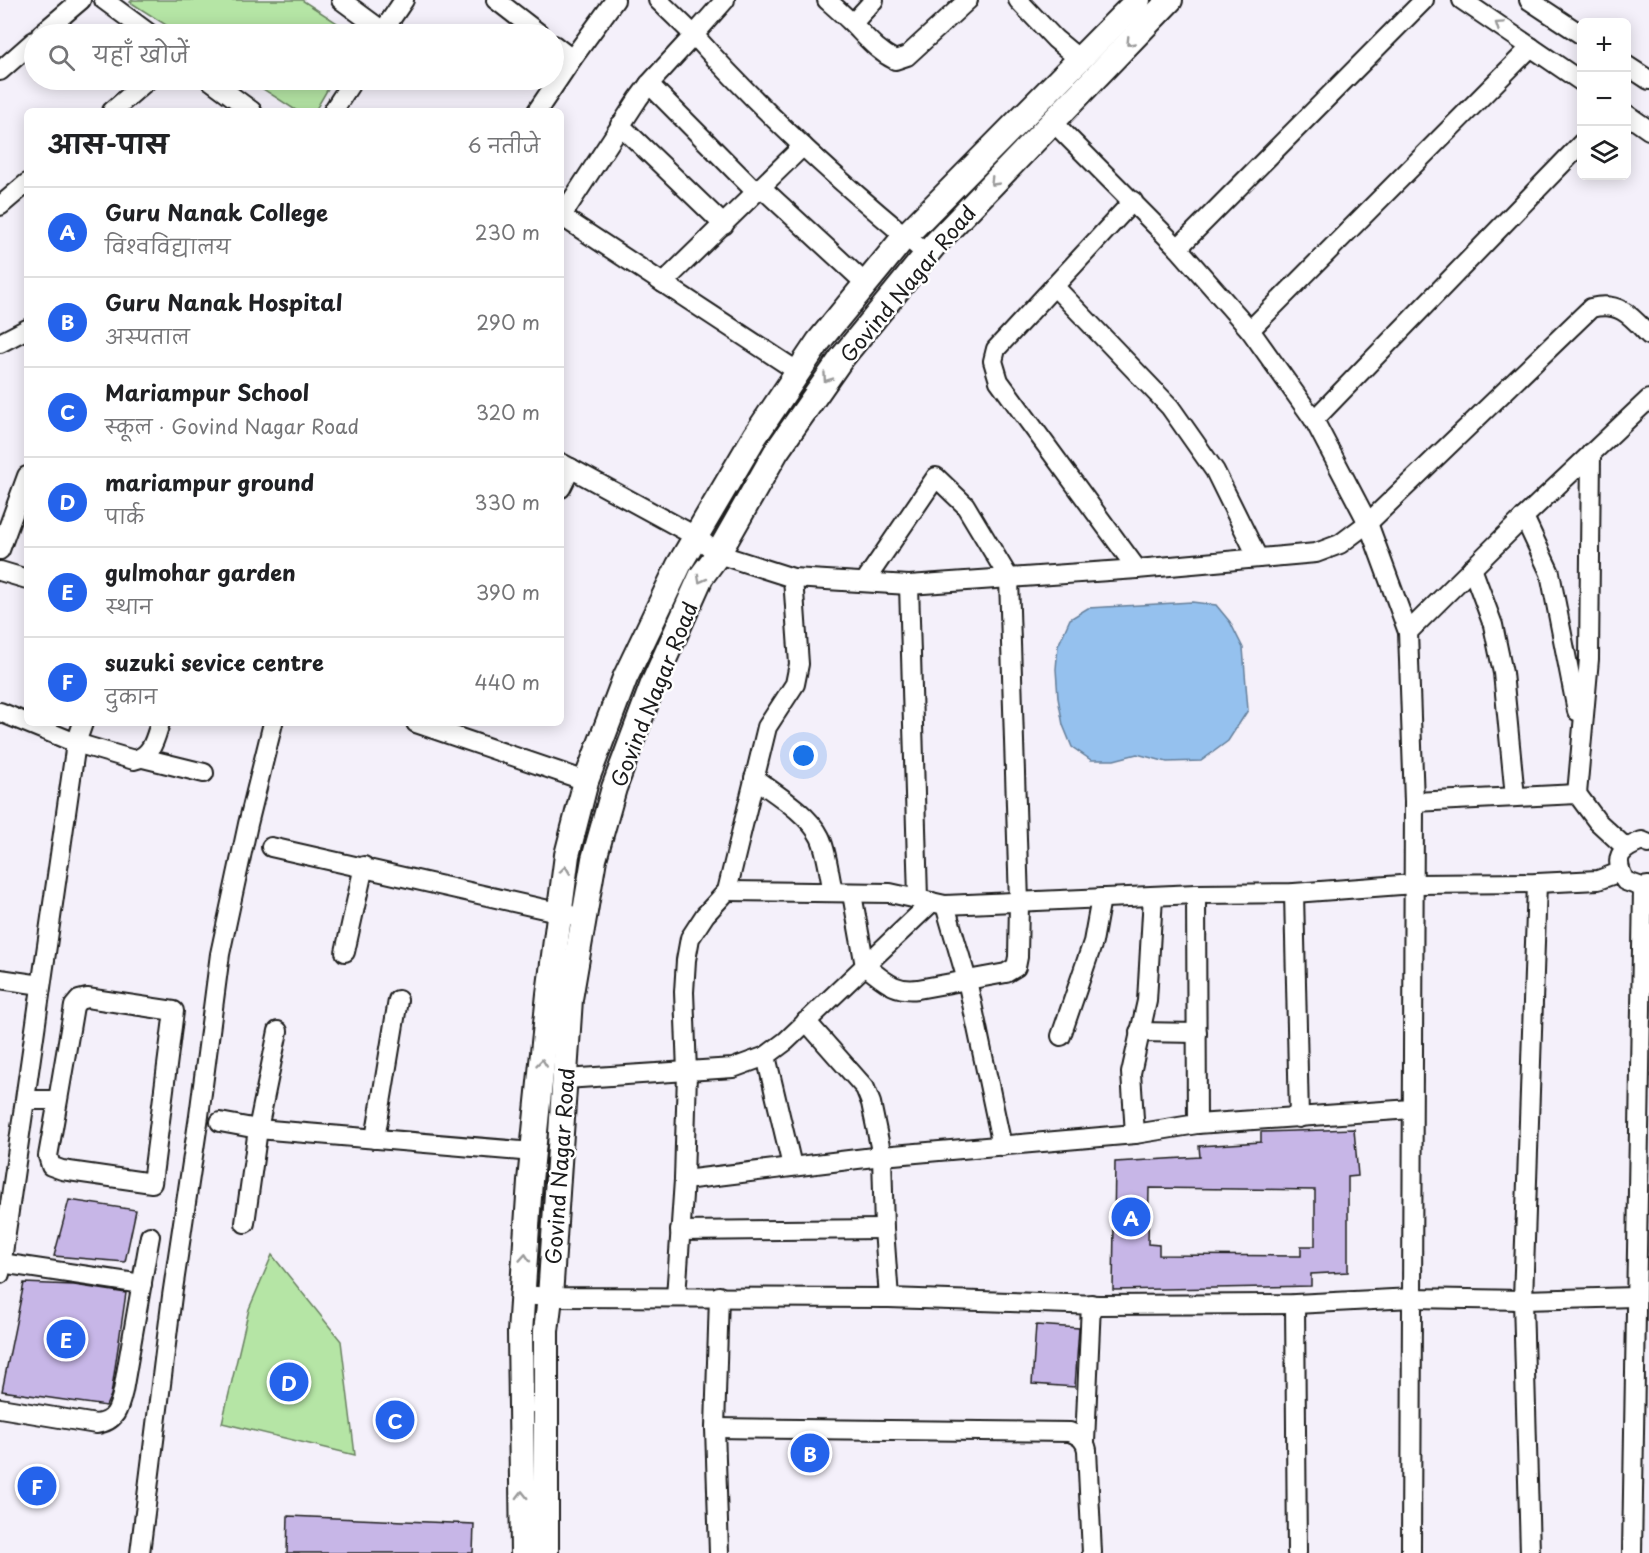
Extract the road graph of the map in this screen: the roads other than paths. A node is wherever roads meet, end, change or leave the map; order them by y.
1 (81, 0) edge
2 (104, 0) edge
3 (341, 0) edge
4 (404, 0) edge
5 (496, 0) edge
6 (615, 0) edge
7 (658, 0) edge
8 (725, 0) edge
9 (827, 0) edge
10 (874, 0) edge
11 (968, 0) edge
12 (1018, 0) edge
13 (1138, 0) edge
14 (1170, 0) edge
15 (1424, 0) edge
16 (1462, 0) edge
17 (1529, 0) edge
18 (853, 23) junction
19 (53, 24) edge
20 (136, 24) edge
21 (371, 24) edge
22 (388, 24) edge
23 (527, 24) edge
24 (1577, 32) edge
25 (694, 35) junction
26 (1531, 47) junction
27 (24, 49) edge
28 (564, 53) edge
29 (572, 59) junction
30 (1079, 59) junction
31 (1631, 68) edge
32 (0, 71) edge
33 (564, 71) edge
34 (1577, 79) edge
35 (1649, 80) edge
36 (649, 84) junction
37 (136, 90) edge
38 (224, 90) edge
39 (347, 90) edge
40 (551, 90) edge
41 (115, 108) edge
42 (248, 108) edge
43 (335, 108) edge
44 (539, 108) edge
45 (1631, 117) edge
46 (1053, 122) junction
47 (620, 125) junction
48 (1649, 130) edge
49 (803, 146) junction
50 (1577, 146) edge
51 (24, 186) edge
52 (759, 190) junction
53 (1133, 201) junction
54 (0, 206) edge
55 (564, 211) edge
56 (564, 218) edge
57 (724, 225) junction
58 (905, 236) junction
59 (1178, 248) junction
60 (927, 254) junction
61 (663, 283) junction
62 (866, 284) junction
63 (1054, 286) junction
64 (1250, 330) junction
65 (24, 331) edge
66 (1649, 335) edge
67 (0, 343) edge
68 (800, 372) junction
69 (1649, 399) edge
70 (1314, 420) junction
71 (1591, 453) junction
72 (566, 465) edge
73 (24, 484) edge
74 (1524, 517) junction
75 (1368, 523) junction
76 (697, 537) junction
77 (0, 550) edge
78 (718, 554) junction
79 (1258, 558) junction
80 (1472, 568) junction
81 (1137, 569) junction
82 (0, 571) edge
83 (24, 578) edge
84 (793, 578) junction
85 (1009, 579) junction
86 (865, 581) junction
87 (909, 585) junction
88 (1408, 632) junction
89 (0, 712) edge
90 (24, 722) edge
91 (34, 726) edge
92 (82, 726) edge
93 (159, 726) edge
94 (272, 726) edge
95 (438, 726) edge
96 (459, 729) edge
97 (1582, 731) junction
98 (76, 743) junction
99 (143, 758) junction
100 (204, 773) dead end
101 (754, 778) junction
102 (586, 781) junction
103 (1577, 794) junction
104 (1515, 797) junction
105 (1414, 802) junction
106 (1649, 844) edge
107 (271, 847) dead end
108 (1625, 847) junction
109 (364, 866) junction
110 (1620, 872) junction
111 (1537, 883) junction
112 (1414, 884) junction
113 (1646, 887) edge
114 (728, 891) junction
115 (833, 891) junction
116 (1294, 893) junction
117 (852, 894) junction
118 (1196, 894) junction
119 (1152, 896) junction
120 (1101, 898) junction
121 (932, 902) junction
122 (1019, 903) junction
123 (560, 913) junction
124 (584, 918) junction
125 (345, 952) dead end
126 (865, 966) junction
127 (0, 979) edge
128 (967, 980) junction
129 (41, 986) junction
130 (1645, 992) edge
131 (398, 1000) dead end
132 (806, 1021) junction
133 (278, 1031) dead end
134 (1139, 1032) junction
135 (1197, 1033) junction
136 (1061, 1036) dead end
137 (766, 1056) junction
138 (687, 1072) junction
139 (565, 1079) junction
140 (26, 1100) junction
141 (58, 1100) junction
142 (1644, 1104) edge
143 (1412, 1109) junction
144 (1299, 1118) junction
145 (220, 1122) dead end
146 (1197, 1124) junction
147 (258, 1129) junction
148 (1135, 1134) junction
149 (375, 1139) junction
150 (1002, 1146) junction
151 (533, 1152) junction
152 (882, 1156) junction
153 (8, 1159) edge
154 (792, 1166) junction
155 (684, 1180) junction
156 (1643, 1212) edge
157 (245, 1223) dead end
158 (884, 1229) junction
159 (680, 1231) junction
160 (150, 1236) dead end
161 (1, 1269) edge
162 (142, 1284) junction
163 (522, 1295) junction
164 (719, 1296) junction
165 (550, 1297) junction
166 (676, 1297) junction
167 (1635, 1297) junction
168 (889, 1298) junction
169 (1412, 1298) junction
170 (1523, 1300) junction
171 (1091, 1304) junction
172 (1295, 1304) junction
173 (1642, 1330) edge
174 (0, 1408) edge
175 (715, 1428) junction
176 (1085, 1442) junction
177 (140, 1553) edge
178 (523, 1553) edge
179 (546, 1553) edge
180 (719, 1553) edge
181 (1092, 1553) edge
182 (1297, 1553) edge
183 (1412, 1553) edge
184 (1530, 1553) edge
185 (1632, 1553) edge

1 - 19 street
2 - 20 street
3 - 21 street
4 - 22 street
5 - 23 street
6 - 29 street
7 - 25 street
8 - 25 street
9 - 18 street
10 - 18 street
11 - 18 street
12 - 30 street
13 - 30 main road, Govind Nagar Road
14 -> 46 main road, Govind Nagar Road
15 - 59 street
26 -> 16 street
17 - 24 street
25 - 36 street
25 - 49 street
26 - 34 street
26 - 64 street
27 - 32 street
28 - 29 street
29 - 33 street
30 - 58 main road, Govind Nagar Road
31 - 35 street
36 - 47 street
36 - 52 street
37 - 41 street
38 - 42 street
39 - 43 street
40 - 44 street
45 - 48 street
46 - 53 street
46 -> 60 main road, Govind Nagar Road
47 - 55 street
47 - 57 street
49 - 52 street
49 - 58 street
50 - 70 street
51 - 54 street
52 - 57 street
52 - 62 street
53 - 59 street
53 - 63 street
56 - 61 street
57 - 61 street
58 - 60 street
58 - 62 main road, Govind Nagar Road
59 - 64 street
60 -> 78 main road, Govind Nagar Road
61 - 68 street
62 - 68 main road, Govind Nagar Road
63 - 79 street
63 - 81 street
64 - 70 street
65 - 67 street
66 - 75 street
68 - 76 main road, Govind Nagar Road
69 - 71 street
70 - 75 street
71 - 74 street
71 - 97 street
72 - 76 street
73 - 77 street
74 - 80 street
74 - 97 street
75 - 79 street
75 - 88 street
76 - 78 street
76 - 102 main road, Govind Nagar Road
78 - 84 street
78 -> 124 main road, Govind Nagar Road
79 - 81 street
80 - 88 street
80 - 104 street
81 - 85 street
82 - 83 street
84 - 86 street
84 - 101 street
85 - 86 street
85 - 87 street
85 - 122 street
86 - 87 street
87 - 121 street
88 - 105 street
89 - 90 street
91 - 98 street
92 - 98 street
93 - 99 street
94 - 177 street
95 - 96 street
96 - 102 street
97 - 103 street
98 - 99 street
98 - 129 street
99 - 100 street
101 - 114 street
101 - 115 street
123 -> 102 main road, Govind Nagar Road
103 - 104 street
103 - 108 street
104 - 105 street
105 - 112 street
106 - 108 street
107 - 109 street
108 - 110 street
109 - 123 street
109 - 125 street
110 - 111 street
110 - 113 street
111 - 112 street
111 - 170 street
112 - 116 street
112 - 143 street
113 - 130 street
114 - 115 street
114 - 138 street
115 - 117 street
116 - 118 street
116 - 144 street
117 - 121 street
117 - 126 street
118 - 119 street
118 - 135 street
119 - 120 street
119 - 134 street
120 - 122 street
120 - 136 street
121 - 122 street
121 - 126 street
121 - 128 street
122 - 128 street
123 - 124 street
151 -> 123 main road, Govind Nagar Road
124 - 139 main road, Govind Nagar Road
126 - 128 street
126 - 132 street
127 - 129 street
128 - 150 street
129 - 140 street
130 - 142 street
131 - 149 street
132 - 137 street
132 - 152 street
133 - 147 street
134 - 135 street
134 - 148 street
135 - 146 street
137 - 138 street
137 - 154 street
138 - 139 street
138 - 155 street
139 - 165 main road, Govind Nagar Road
140 - 141 street
140 - 153 street
141 - 141 street
142 - 156 street
143 - 144 street
143 - 169 street
144 - 146 street
145 - 147 street
146 - 148 street
147 - 149 street
147 - 157 street
148 - 150 street
149 - 151 street
150 - 152 street
163 -> 151 main road, Govind Nagar Road
152 - 154 street
152 - 158 street
153 - 161 street
154 - 155 street
155 - 159 street
156 - 167 street
158 - 159 street
158 - 168 street
159 - 166 street
160 - 162 street
161 - 162 street
162 - 174 street
163 - 165 street
178 -> 163 main road, Govind Nagar Road
164 - 166 street
164 - 168 street
164 - 175 street
165 - 166 street
165 - 179 main road, Govind Nagar Road
167 - 170 street
167 - 173 street
168 - 171 street
169 - 170 street
169 - 172 street
169 - 183 street
170 - 184 street
171 - 172 street
171 - 176 street
172 - 182 street
173 - 185 street
175 - 176 street
175 - 180 street
176 - 181 street

